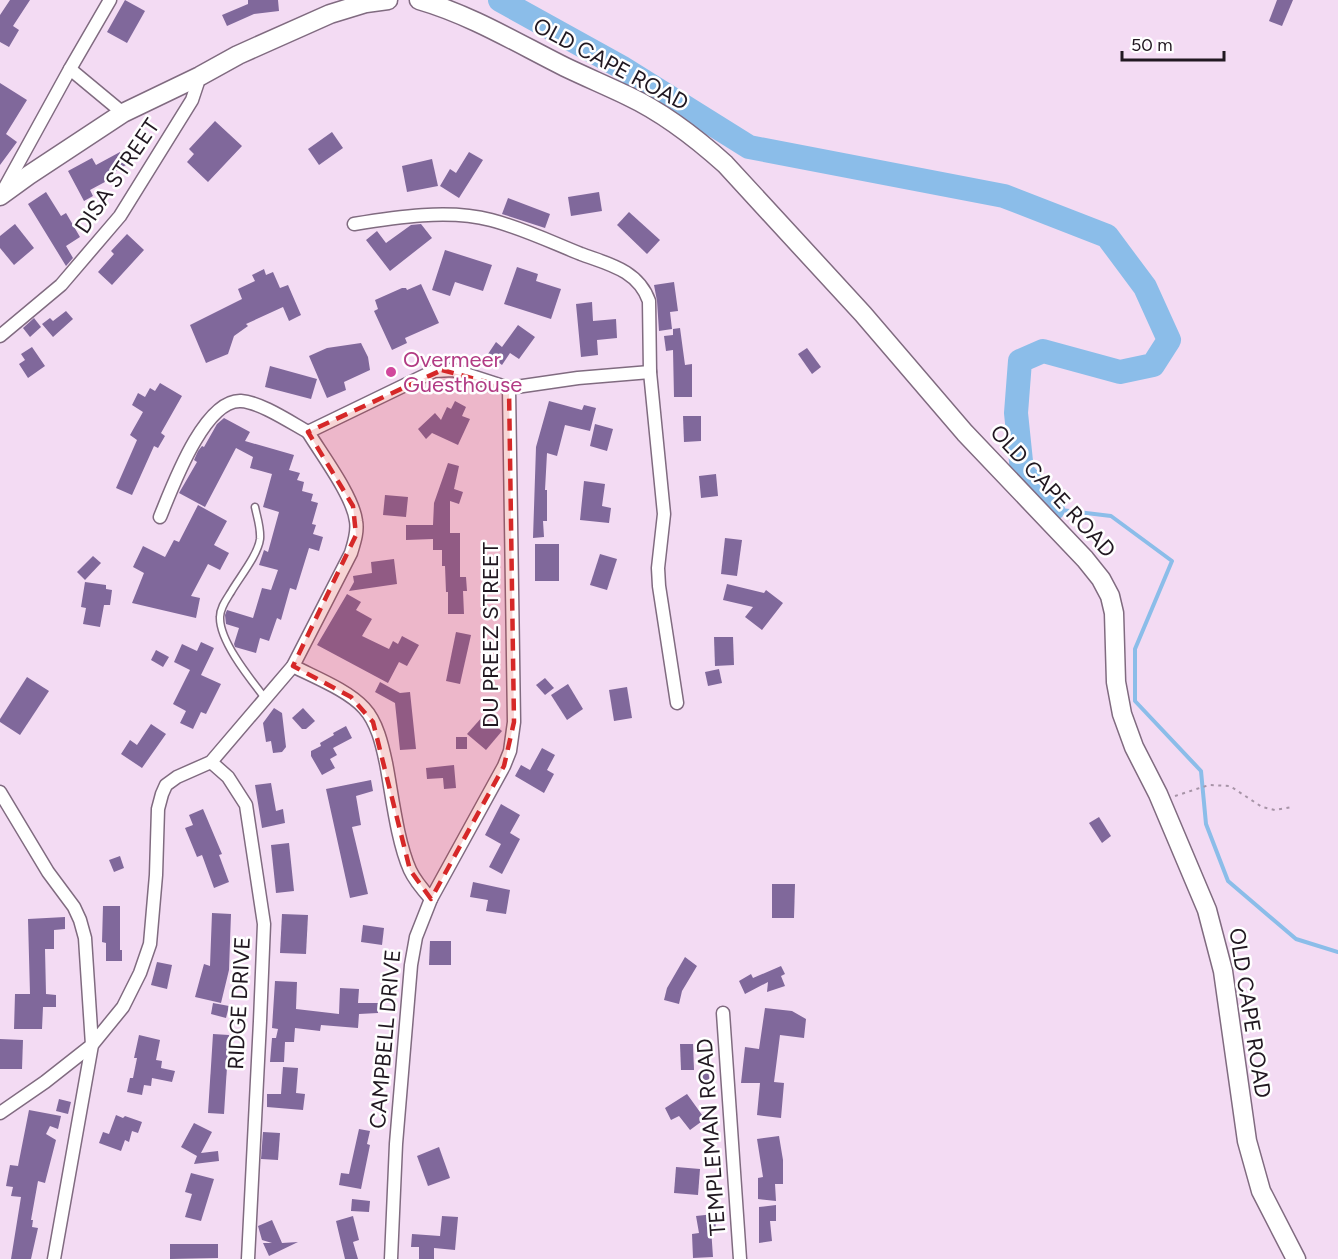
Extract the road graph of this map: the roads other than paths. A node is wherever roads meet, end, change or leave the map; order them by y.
1 (110, 0) edge
2 (388, 0) edge
3 (419, 0) edge
4 (69, 69) junction
5 (201, 76) junction
6 (123, 113) junction
7 (0, 196) edge
8 (354, 224) dead end
9 (0, 336) edge
10 (650, 372) junction
11 (509, 388) junction
12 (308, 432) junction
13 (255, 507) dead end
14 (160, 517) dead end
15 (293, 666) junction
16 (265, 699) junction
17 (677, 703) dead end
18 (211, 762) junction
19 (0, 792) edge
20 (431, 899) junction
21 (723, 1013) dead end
22 (92, 1045) junction
23 (0, 1113) edge
24 (54, 1259) edge
25 (248, 1259) edge
26 (391, 1259) edge
27 (740, 1259) edge
28 (1296, 1259) edge

1 - 4 street
2 - 5 street
3 - 28 street, OLD CAPE ROAD
4 - 6 street
4 - 7 street
5 - 6 street
5 - 9 street, DISA STREET
6 - 7 street
8 - 10 street
10 - 11 street
10 - 17 street
11 - 12 street
11 - 20 street, DU PREEZ STREET
12 - 14 street
12 - 15 street
13 - 16 lane
15 - 16 street
15 - 20 street
16 - 18 street
18 - 22 street
18 - 25 street, RIDGE DRIVE
19 - 22 street
20 - 26 street, CAMPBELL DRIVE
21 - 27 street, TEMPLEMAN ROAD
22 - 23 street
22 - 24 street

